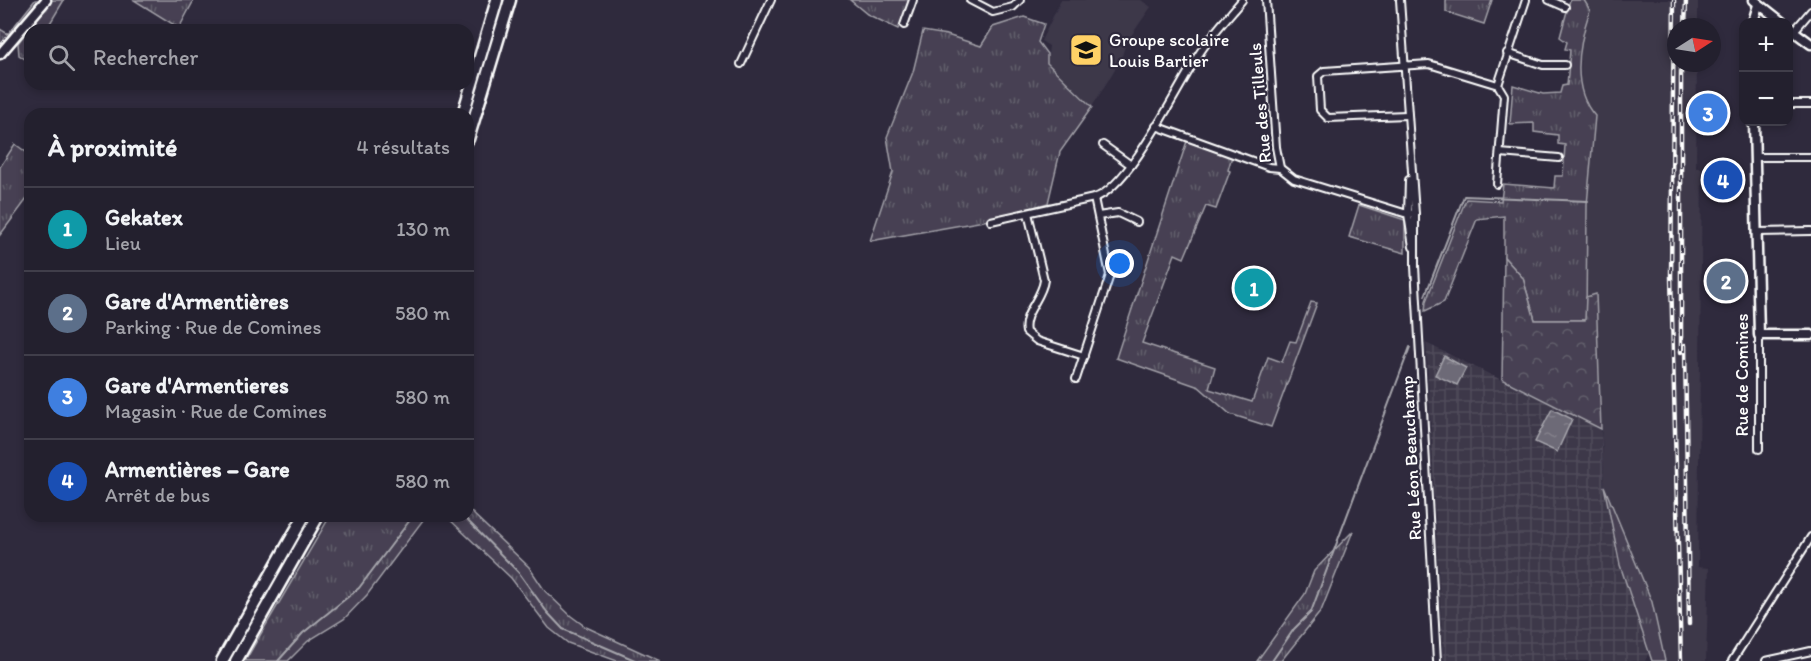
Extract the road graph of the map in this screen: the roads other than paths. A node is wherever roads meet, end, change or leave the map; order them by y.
1 (46, 0) edge
2 (497, 0) edge
3 (510, 0) edge
4 (771, 0) edge
5 (913, 0) edge
6 (970, 0) edge
7 (1020, 0) edge
8 (1242, 0) edge
9 (1266, 0) edge
10 (1400, 0) edge
11 (1526, 0) edge
12 (1550, 0) edge
13 (1756, 3) edge
14 (1565, 7) dead end
15 (1811, 11) edge
16 (1754, 18) edge
17 (1777, 18) edge
18 (26, 24) edge
19 (904, 25) dead end
20 (24, 26) edge
21 (1793, 27) edge
22 (1793, 30) edge
23 (1811, 44) edge
24 (0, 54) edge
25 (1507, 54) junction
26 (741, 64) dead end
27 (1565, 65) dead end
28 (1404, 66) junction
29 (474, 77) edge
30 (1498, 85) junction
31 (470, 90) edge
32 (1793, 104) edge
33 (1811, 104) edge
34 (465, 108) edge
35 (1407, 115) junction
36 (474, 119) edge
37 (1156, 126) junction
38 (1754, 126) edge
39 (1103, 145) dead end
40 (1500, 153) junction
41 (1756, 157) junction
42 (1811, 157) edge
43 (1559, 158) dead end
44 (1131, 165) junction
45 (1280, 168) junction
46 (1497, 184) dead end
47 (1094, 198) junction
48 (1028, 213) junction
49 (1412, 214) junction
50 (1098, 216) junction
51 (991, 221) dead end
52 (1137, 222) dead end
53 (1811, 231) edge
54 (1756, 232) junction
55 (1759, 335) junction
56 (1811, 335) edge
57 (1084, 356) junction
58 (1076, 379) dead end
59 (1759, 449) dead end
60 (301, 522) edge
61 (315, 522) edge
62 (1811, 537) edge
63 (1811, 651) edge
64 (222, 661) edge
65 (236, 661) edge
66 (1437, 661) edge
67 (1732, 661) edge
68 (1766, 661) edge

1 - 18 street
2 - 29 highway
3 - 36 highway
4 - 26 street
5 - 19 street
6 - 7 street
8 - 37 street
9 - 45 street, Rue des Tilleuls
10 - 28 street, Rue Léon Beauchamp
11 - 25 street
12 - 14 street
13 - 16 street
13 - 17 street
15 - 21 street
20 - 24 street
22 - 23 street
25 - 27 street
25 - 30 street
28 - 30 street
28 - 35 street, Rue Léon Beauchamp
28 - 35 street
30 - 40 street
31 - 34 highway
32 - 33 street
35 - 49 street, Rue Léon Beauchamp
37 - 44 street
37 - 45 street
38 - 41 street, Rue de Comines
39 - 44 street
40 - 43 street
40 - 46 street
41 - 42 street
41 - 54 street, Rue de Comines
44 - 47 street
45 - 49 street, Rue des Tilleuls
47 - 48 street
47 - 50 street
48 - 51 street
48 - 57 street
49 - 66 street, Rue Léon Beauchamp
50 - 52 street
50 - 57 street
53 - 54 street
54 - 55 street, Rue de Comines
55 - 56 street
55 - 59 street, Rue de Comines
57 - 58 street
60 - 64 highway
61 - 65 highway
62 - 67 street
63 - 68 street

